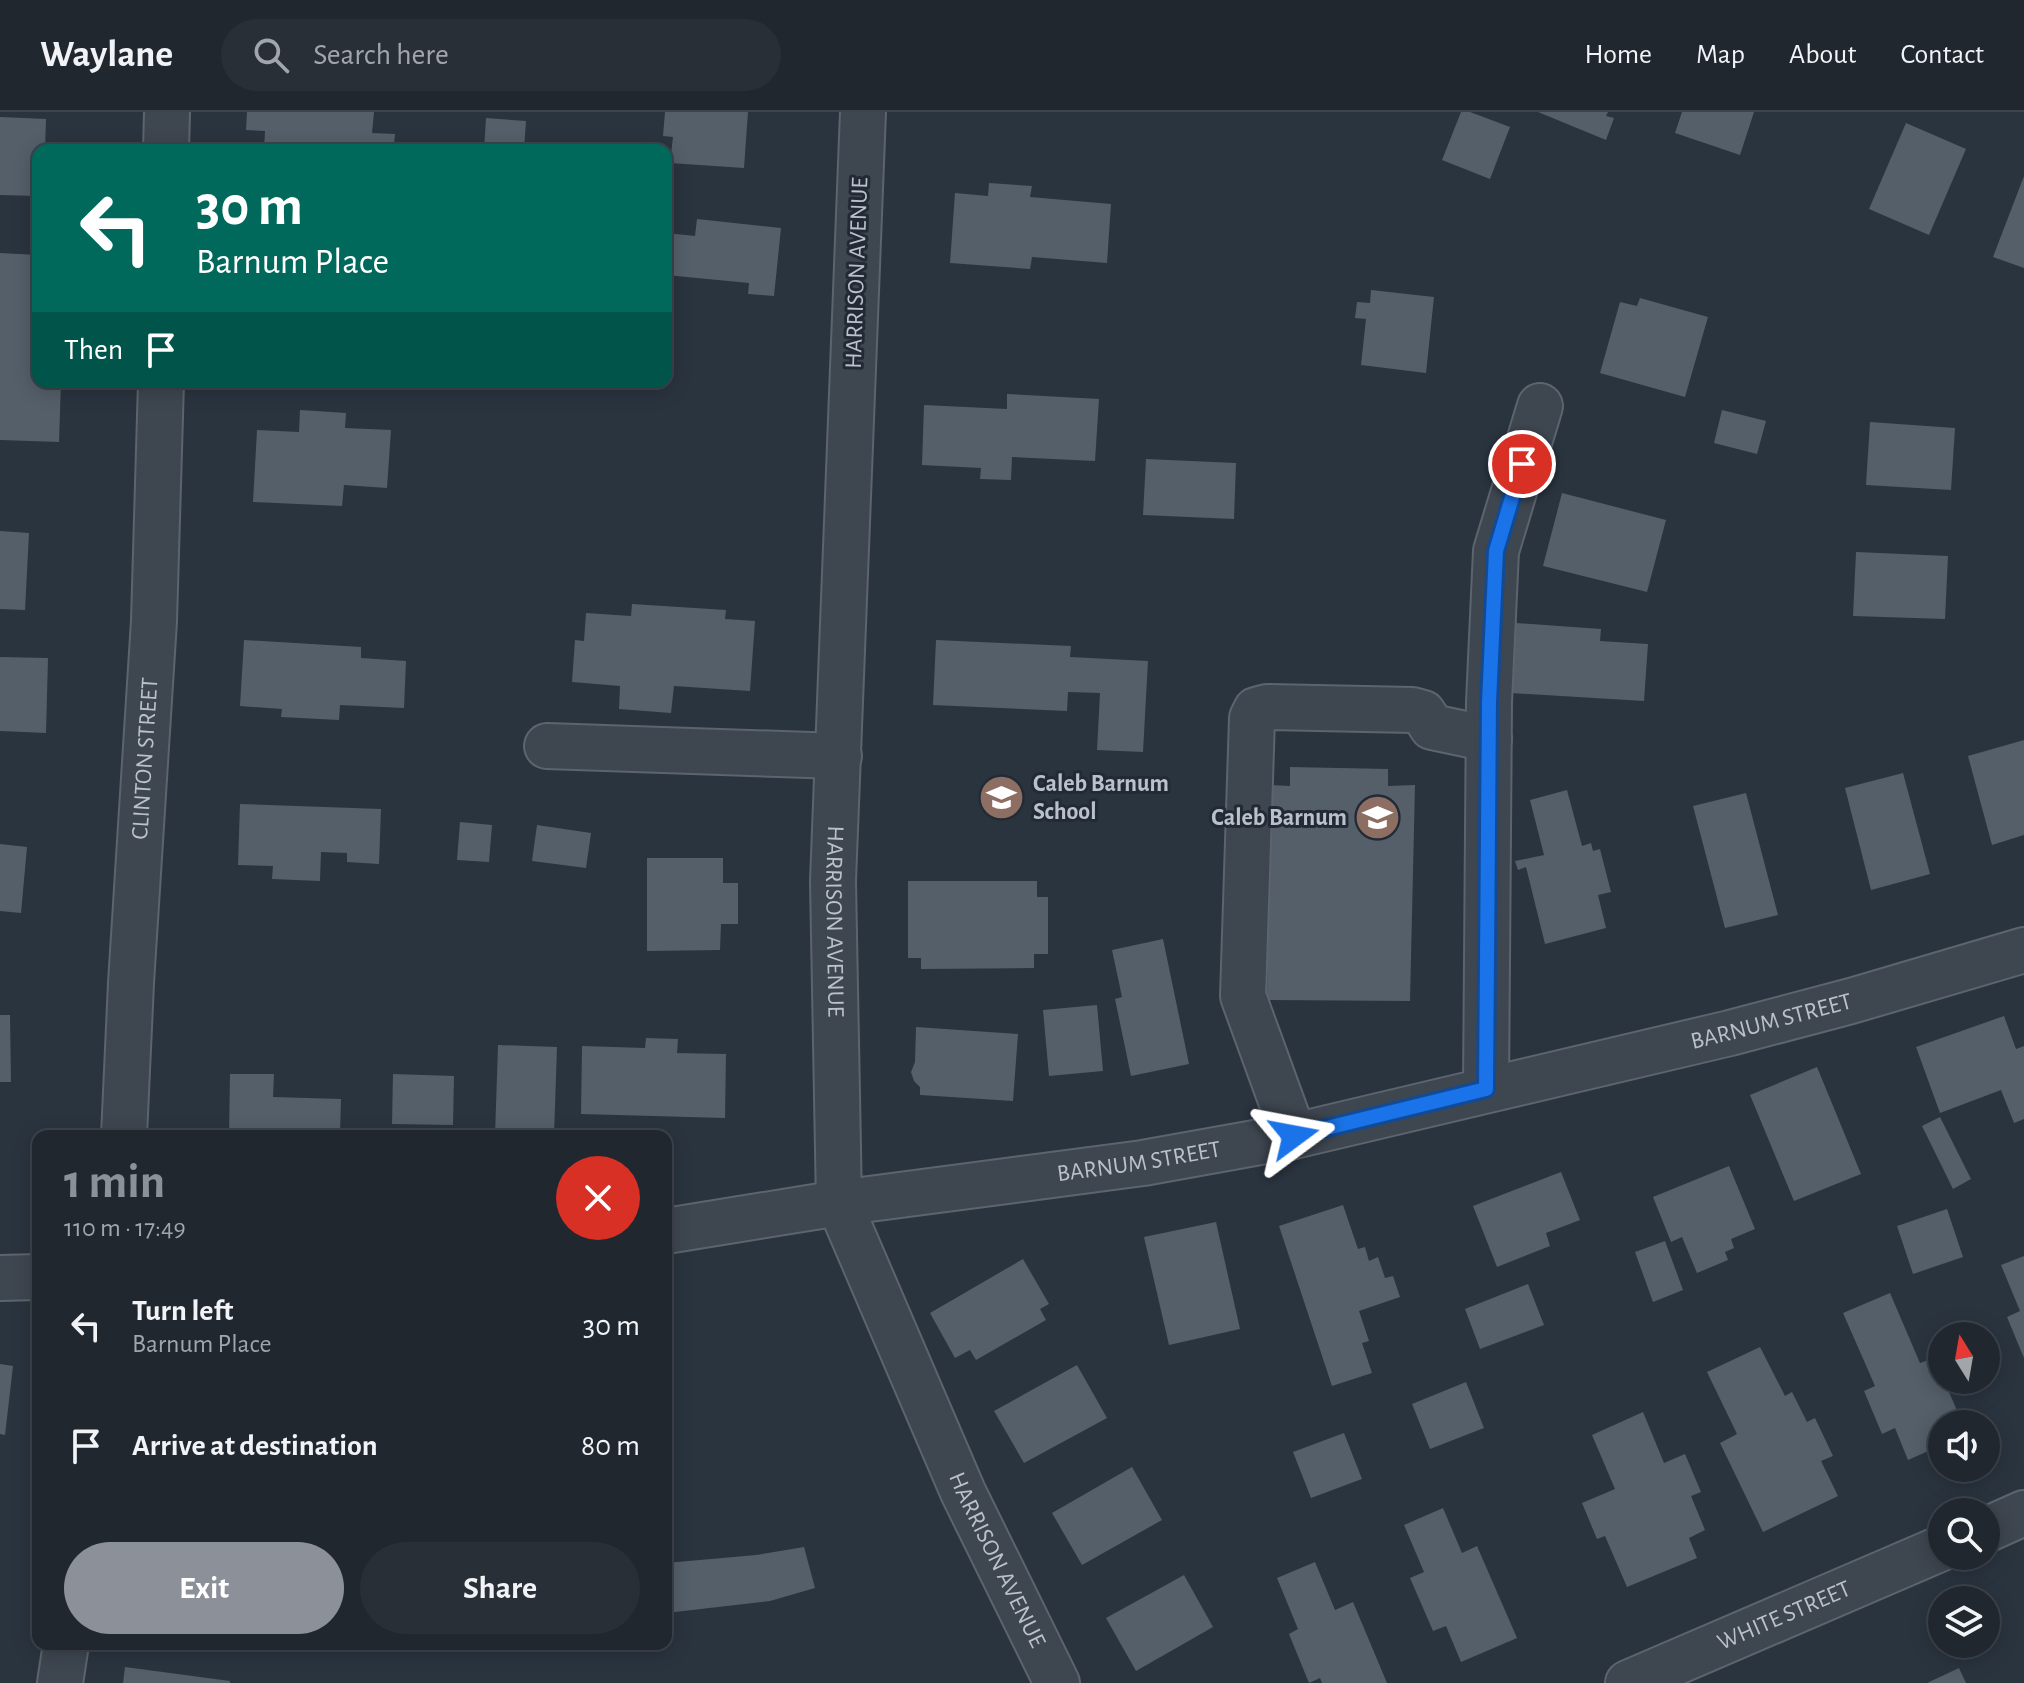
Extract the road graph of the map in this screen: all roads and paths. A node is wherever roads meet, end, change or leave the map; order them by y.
1 (167, 112) edge
2 (863, 112) edge
3 (166, 144) edge
4 (161, 388) edge
5 (1540, 406) dead end
6 (1489, 739) junction
7 (547, 746) dead end
8 (839, 756) junction
9 (2024, 950) edge
10 (1486, 1089) junction
11 (124, 1130) edge
12 (1294, 1136) junction
13 (839, 1203) junction
14 (672, 1230) edge
15 (32, 1277) edge
16 (0, 1278) edge
17 (2024, 1513) edge
18 (2000, 1524) edge
19 (1928, 1554) edge
20 (65, 1650) edge
21 (60, 1683) edge
22 (1057, 1683) edge
23 (1628, 1683) edge

1 - 3 street
2 - 8 street, HARRISON AVENUE
4 - 11 street, CLINTON STREET
5 - 6 street
6 - 10 street
6 - 12 street
7 - 8 street
8 - 13 street, HARRISON AVENUE
9 - 10 street, BARNUM STREET
10 - 12 street, BARNUM STREET
12 - 13 street, BARNUM STREET
13 - 14 street, BARNUM STREET
13 - 22 street, HARRISON AVENUE
15 - 16 street
17 - 18 street
19 - 23 street, WHITE STREET
20 - 21 street

